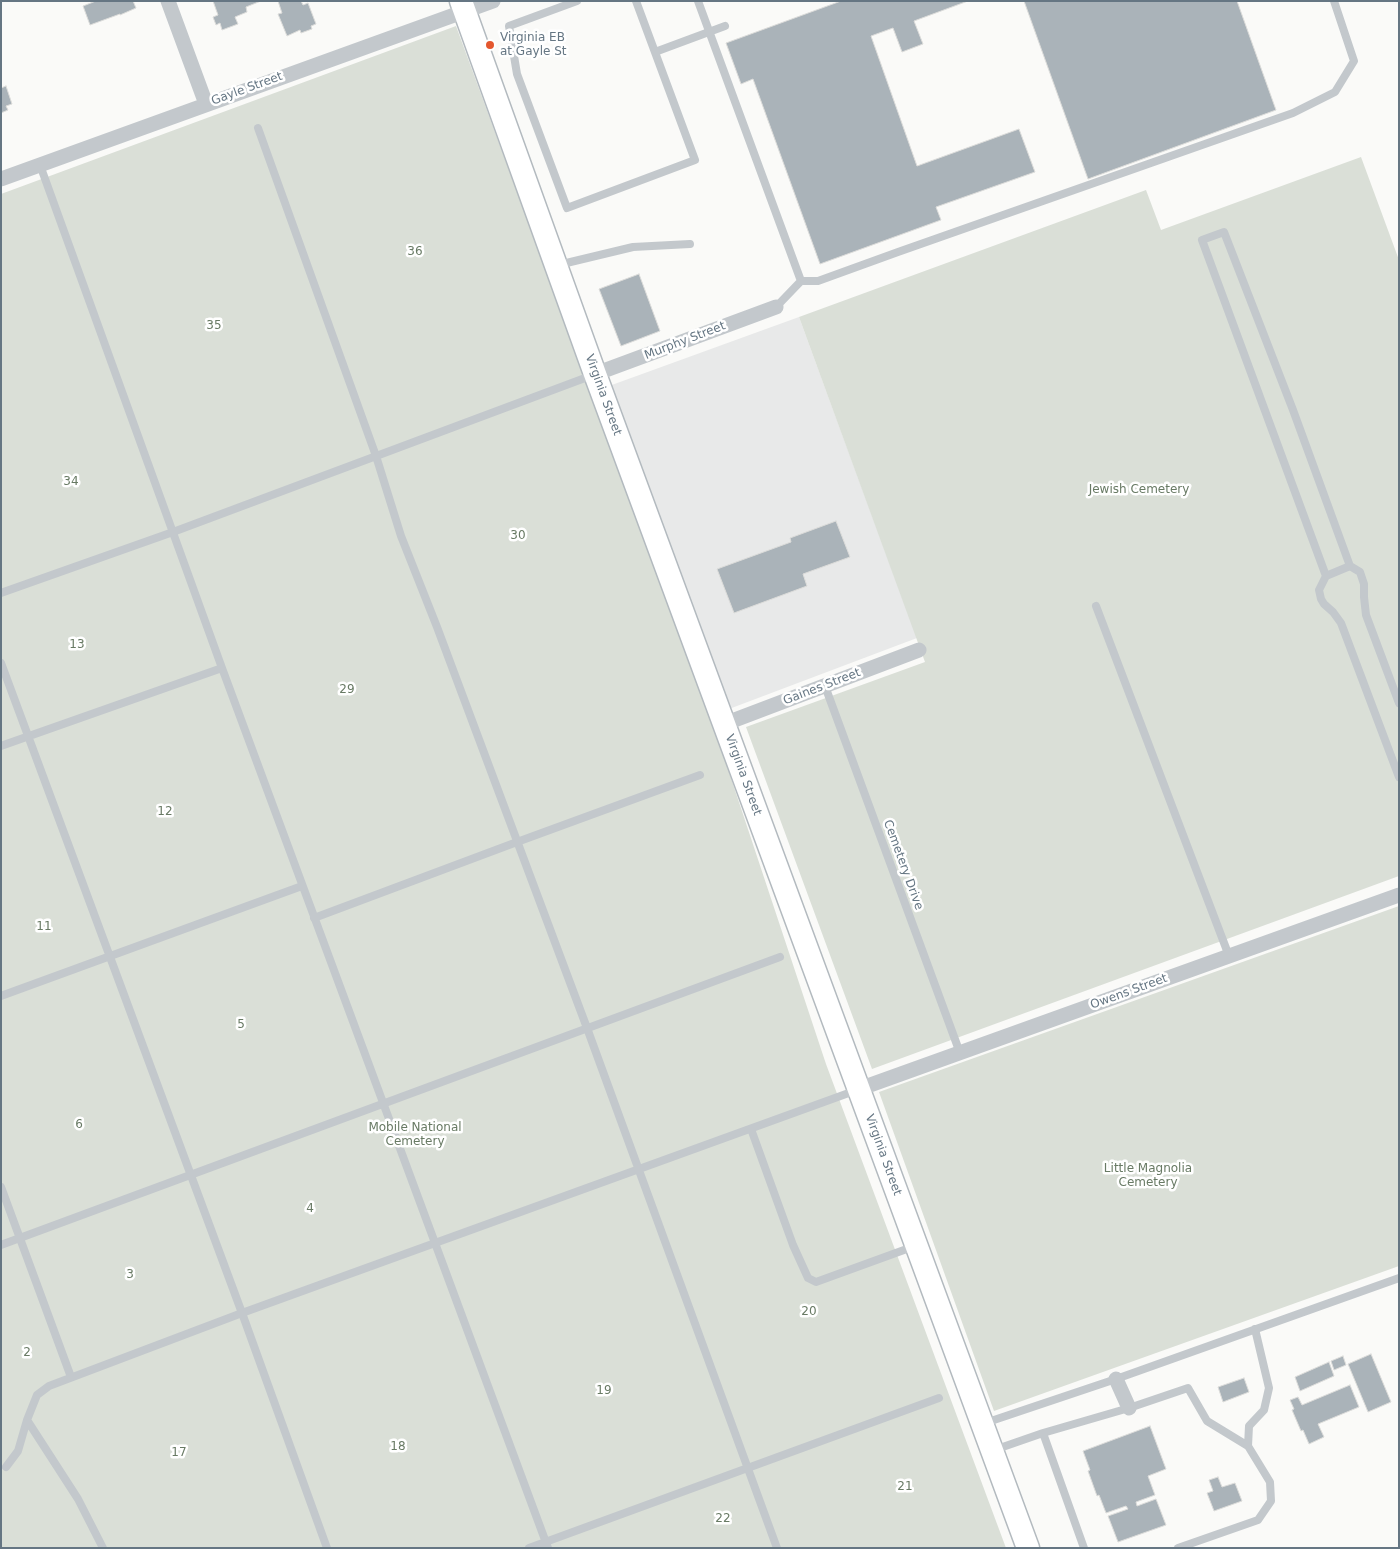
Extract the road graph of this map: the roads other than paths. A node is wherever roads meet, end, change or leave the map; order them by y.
1 (168, 1) edge
2 (493, 1) edge
3 (577, 1) edge
4 (636, 1) edge
5 (698, 1) edge
6 (1334, 1) edge
7 (463, 6) edge
8 (725, 26) dead end
9 (709, 32) junction
10 (655, 52) junction
11 (206, 104) junction
12 (258, 128) dead end
13 (40, 165) junction
14 (1, 179) edge
15 (690, 244) dead end
16 (556, 266) junction
17 (801, 281) junction
18 (776, 307) joint
19 (595, 374) junction
20 (376, 456) junction
21 (173, 532) junction
22 (1350, 566) junction
23 (1326, 576) junction
24 (1, 593) edge
25 (1096, 606) dead end
26 (919, 650) dead end
27 (1, 662) edge
28 (222, 668) junction
29 (825, 686) junction
30 (1399, 703) edge
31 (724, 724) junction
32 (29, 736) junction
33 (1, 746) edge
34 (700, 775) dead end
35 (1399, 777) edge
36 (517, 842) junction
37 (302, 886) junction
38 (1399, 895) edge
39 (314, 918) junction
40 (110, 956) junction
41 (1229, 956) junction
42 (780, 957) dead end
43 (1, 996) edge
44 (587, 1028) junction
45 (960, 1053) junction
46 (859, 1089) junction
47 (384, 1104) junction
48 (751, 1129) junction
49 (639, 1170) junction
50 (191, 1175) junction
51 (1, 1187) edge
52 (20, 1238) junction
53 (435, 1242) junction
54 (1, 1245) edge
55 (917, 1246) junction
56 (1399, 1278) edge
57 (242, 1313) junction
58 (1255, 1329) junction
59 (71, 1377) junction
60 (1116, 1379) junction
61 (939, 1398) dead end
62 (1129, 1408) junction
63 (27, 1420) junction
64 (983, 1424) junction
65 (1043, 1433) junction
66 (1248, 1446) junction
67 (992, 1451) junction
68 (6, 1467) dead end
69 (747, 1467) junction
70 (546, 1545) edge
71 (103, 1548) edge
72 (327, 1548) edge
73 (529, 1548) edge
74 (777, 1548) edge
75 (1028, 1548) edge
76 (1084, 1548) edge
77 (1178, 1548) edge

1 - 11 street
2 - 7 street, Gayle Street
3 - 10 lane
4 - 10 lane
5 - 9 lane
6 - 17 lane
7 - 11 street, Gayle Street
7 - 16 street, Virginia Street
8 - 9 lane
9 - 10 lane
9 - 17 lane
11 - 13 street, Gayle Street
12 - 20 lane
13 - 14 street, Gayle Street
13 - 21 lane
15 - 16 lane
16 - 19 street, Virginia Street
17 - 18 lane
18 - 19 street, Murphy Street
19 - 20 lane
19 - 31 street, Virginia Street
20 - 21 lane
20 - 36 lane
21 - 24 lane
21 - 28 lane
22 - 23 lane
22 - 23 lane
22 - 30 lane
23 - 35 lane
25 - 41 lane
26 - 29 street, Gaines Street
27 - 32 lane
28 - 32 lane
28 - 37 lane
29 - 31 street, Gaines Street
29 - 45 lane, Cemetery Drive
31 - 46 street, Virginia Street
32 - 33 lane
32 - 40 lane
34 - 36 lane
36 - 39 lane
36 - 44 lane
37 - 39 lane
37 - 40 lane
38 - 41 street, Owens Street
39 - 47 lane
40 - 43 lane
40 - 50 lane
41 - 45 street, Owens Street
42 - 44 lane
44 - 47 lane
44 - 49 lane
45 - 46 street, Owens Street
46 - 48 lane
46 - 55 street, Virginia Street
47 - 50 lane
47 - 53 lane
48 - 49 lane
48 - 55 lane
49 - 53 lane
49 - 69 lane
50 - 52 lane
50 - 57 lane
51 - 52 lane
52 - 54 lane
52 - 59 lane
53 - 57 lane
53 - 70 lane
55 - 64 street, Virginia Street
56 - 58 lane
57 - 59 lane
57 - 72 lane
58 - 60 lane
58 - 66 lane
59 - 63 lane
60 - 62 street
60 - 64 lane
61 - 69 lane
62 - 65 lane
62 - 66 lane
63 - 68 lane
63 - 71 lane
64 - 67 street, Virginia Street
65 - 67 lane
65 - 76 lane
66 - 77 lane
67 - 75 street, Virginia Street
69 - 70 lane
69 - 74 lane
70 - 73 lane

